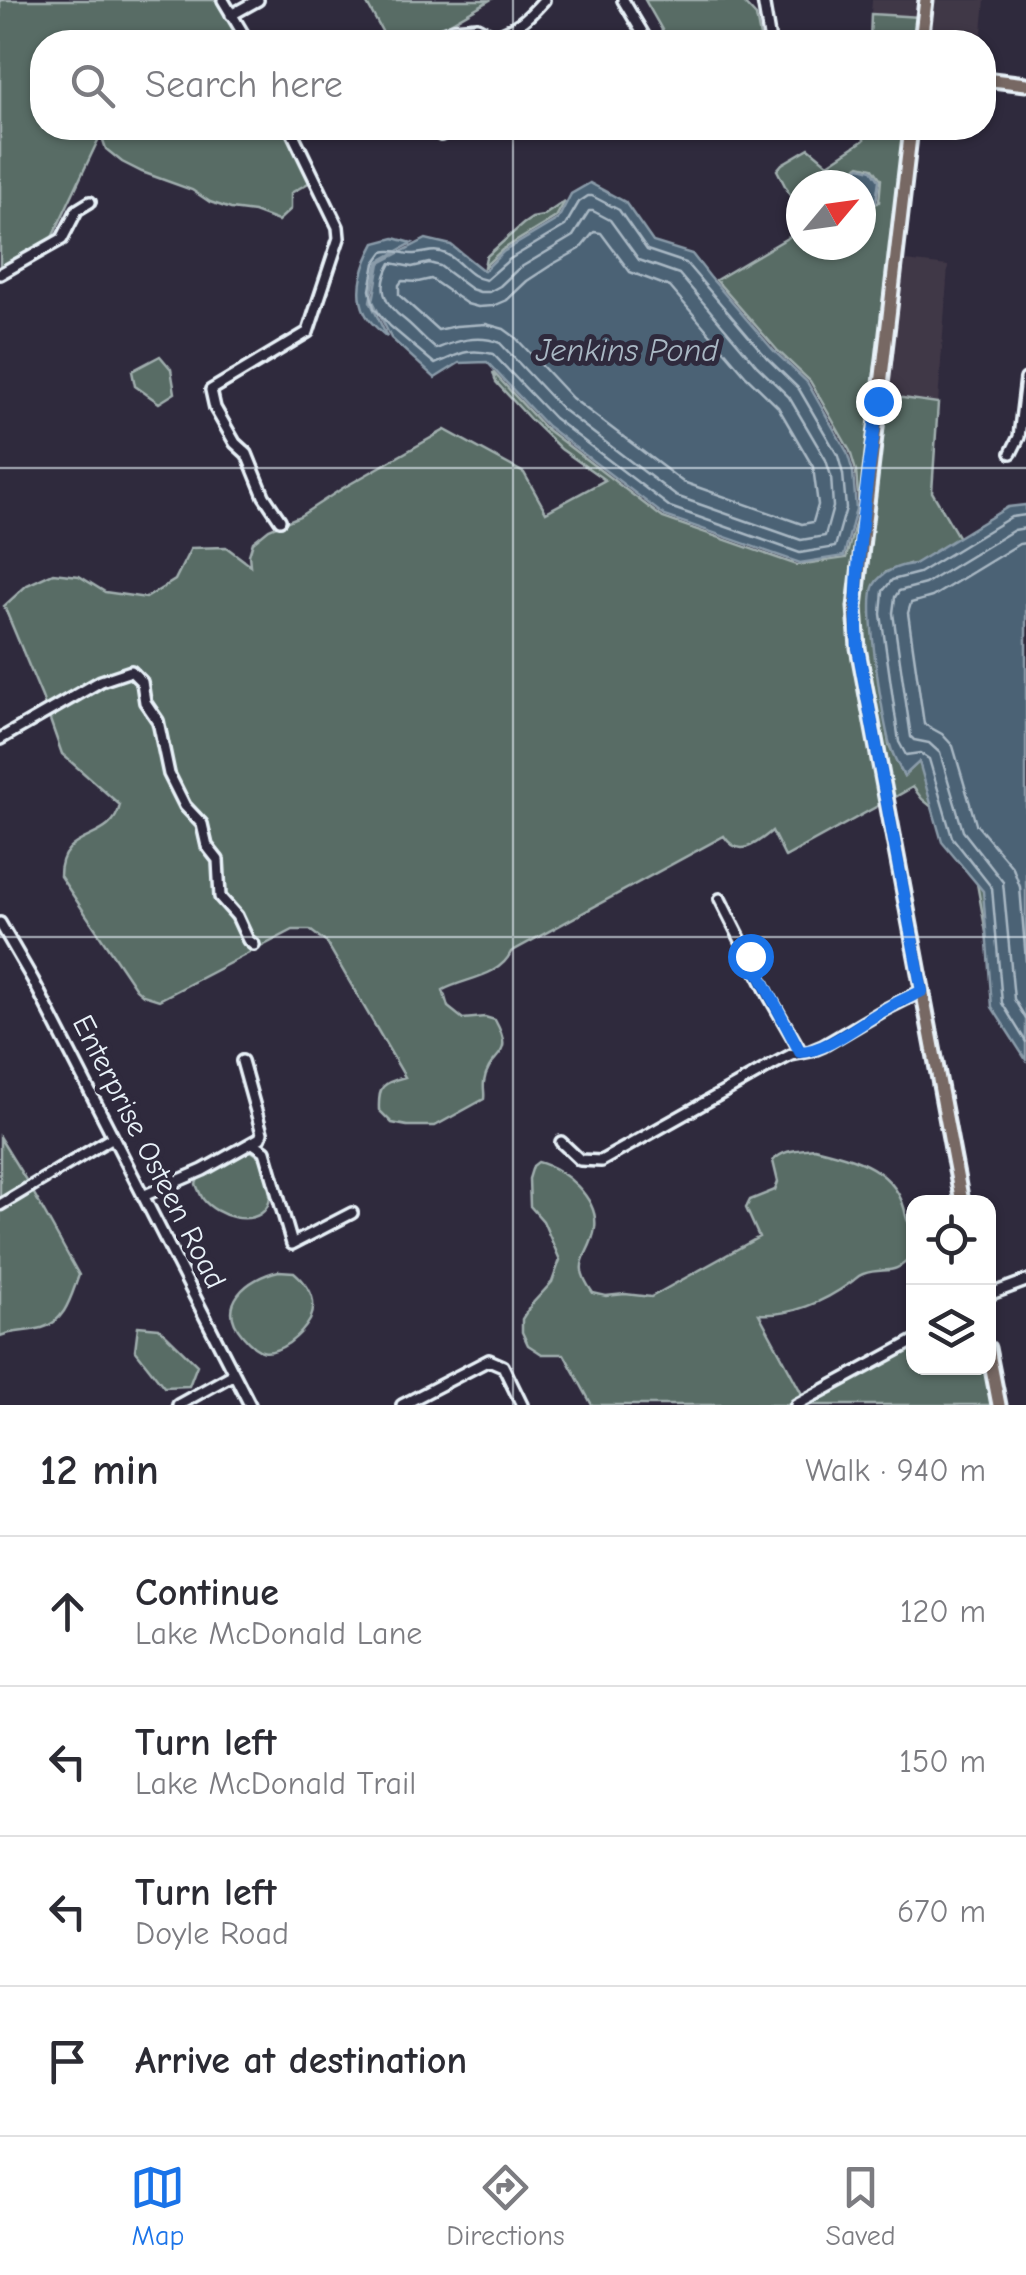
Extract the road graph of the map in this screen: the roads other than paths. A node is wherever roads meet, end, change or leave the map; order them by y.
1 (223, 0) edge
2 (258, 0) edge
3 (544, 0) edge
4 (623, 0) edge
5 (762, 0) edge
6 (926, 0) edge
7 (231, 15) junction
8 (240, 30) edge
9 (454, 30) edge
10 (481, 30) edge
11 (510, 30) edge
12 (641, 30) edge
13 (768, 30) edge
14 (922, 30) edge
15 (996, 80) edge
16 (1026, 84) edge
17 (296, 140) edge
18 (910, 140) edge
19 (90, 202) dead end
20 (0, 274) edge
21 (1026, 379) edge
22 (1011, 453) dead end
23 (280, 520) dead end
24 (0, 739) edge
25 (720, 900) dead end
26 (0, 923) edge
27 (254, 945) dead end
28 (922, 991) junction
29 (800, 1052) junction
30 (242, 1061) dead end
31 (113, 1137) junction
32 (253, 1142) junction
33 (561, 1142) dead end
34 (961, 1195) edge
35 (143, 1196) junction
36 (0, 1206) edge
37 (352, 1213) dead end
38 (1026, 1282) edge
39 (996, 1292) edge
40 (906, 1345) edge
41 (234, 1374) junction
42 (993, 1375) edge
43 (178, 1405) edge
44 (250, 1405) edge
45 (402, 1405) edge
46 (522, 1405) edge
47 (796, 1405) edge
48 (999, 1405) edge

1 - 7 street
2 - 7 street
3 - 11 street
4 - 12 street
5 - 13 street
6 - 14 main road
7 - 8 street
9 - 10 street
15 - 16 main road
17 - 23 street
18 - 28 main road
19 - 20 street
21 - 22 street
24 - 27 street
25 - 29 street
26 - 31 street, Enterprise Osteen Road
28 - 29 street
28 - 34 main road
29 - 33 street
30 - 32 street
31 - 35 street, Enterprise Osteen Road
31 - 36 street
32 - 35 street
32 - 37 street
35 - 41 street, Enterprise Osteen Road
38 - 39 street
40 - 47 street
41 - 43 street
41 - 44 street, Enterprise Osteen Road
42 - 48 main road
45 - 46 street

